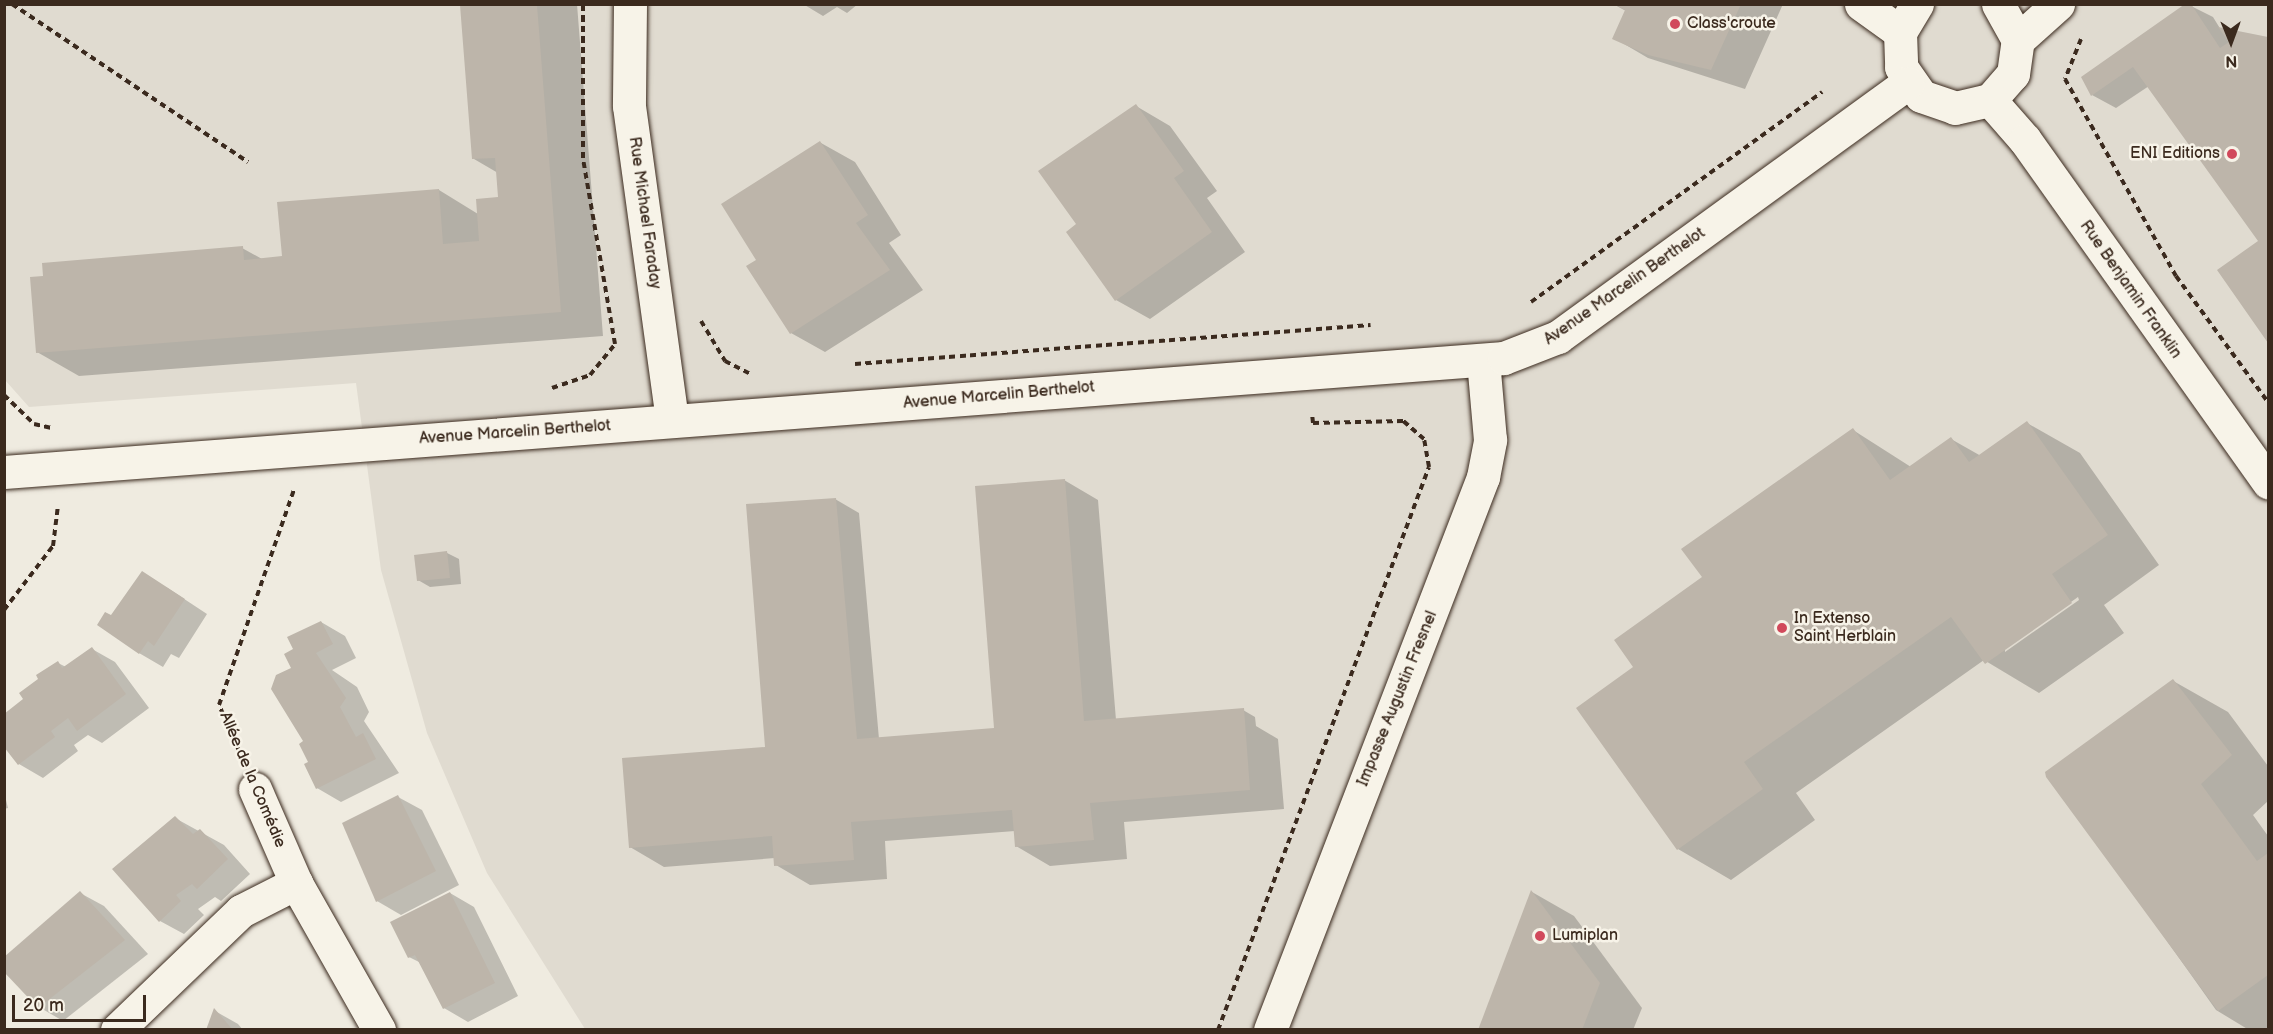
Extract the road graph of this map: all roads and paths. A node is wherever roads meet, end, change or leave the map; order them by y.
1 (12, 4) edge
2 (583, 4) edge
3 (630, 4) edge
4 (1861, 4) edge
5 (1917, 4) edge
6 (1998, 4) edge
7 (2058, 4) edge
8 (1900, 32) junction
9 (2082, 36) dead end
10 (2018, 40) junction
11 (1908, 82) junction
12 (1825, 90) dead end
13 (1990, 100) junction
14 (248, 162) dead end
15 (657, 305) junction
16 (1526, 306) dead end
17 (609, 313) junction
18 (1383, 324) dead end
19 (1305, 329) junction
20 (1483, 360) junction
21 (846, 365) dead end
22 (757, 372) dead end
23 (1308, 373) junction
24 (542, 388) dead end
25 (2268, 402) edge
26 (672, 421) junction
27 (63, 424) dead end
28 (51, 425) dead end
29 (58, 469) junction
30 (4, 472) edge
31 (2268, 482) edge
32 (296, 483) dead end
33 (4, 610) edge
34 (255, 789) joint
35 (296, 883) junction
36 (117, 1029) edge
37 (379, 1029) edge
38 (1218, 1029) edge
39 (1270, 1029) edge

1 - 14 path
2 - 17 path
3 - 15 street, Rue Michael Faraday
4 - 8 street
5 - 8 street
6 - 10 street
7 - 10 street
8 - 11 street
9 - 25 path
10 - 13 street
11 - 13 street
11 - 20 street, Avenue Marcelin Berthelot
12 - 16 path
13 - 31 street, Rue Benjamin Franklin
15 - 17 path
15 - 22 path
15 - 26 street, Rue Michael Faraday
17 - 24 path
18 - 19 path
19 - 21 path
19 - 23 path
20 - 23 street, Avenue Marcelin Berthelot
20 - 39 street, Impasse Augustin Fresnel
23 - 26 street, Avenue Marcelin Berthelot
23 - 38 path
26 - 29 street, Avenue Marcelin Berthelot
27 - 28 path
29 - 30 street, Avenue Marcelin Berthelot
29 - 33 path
32 - 34 path, Allée de la Comédie
34 - 35 street, Allée de la Comédie
35 - 36 street
35 - 37 street, Allée de la Comédie

